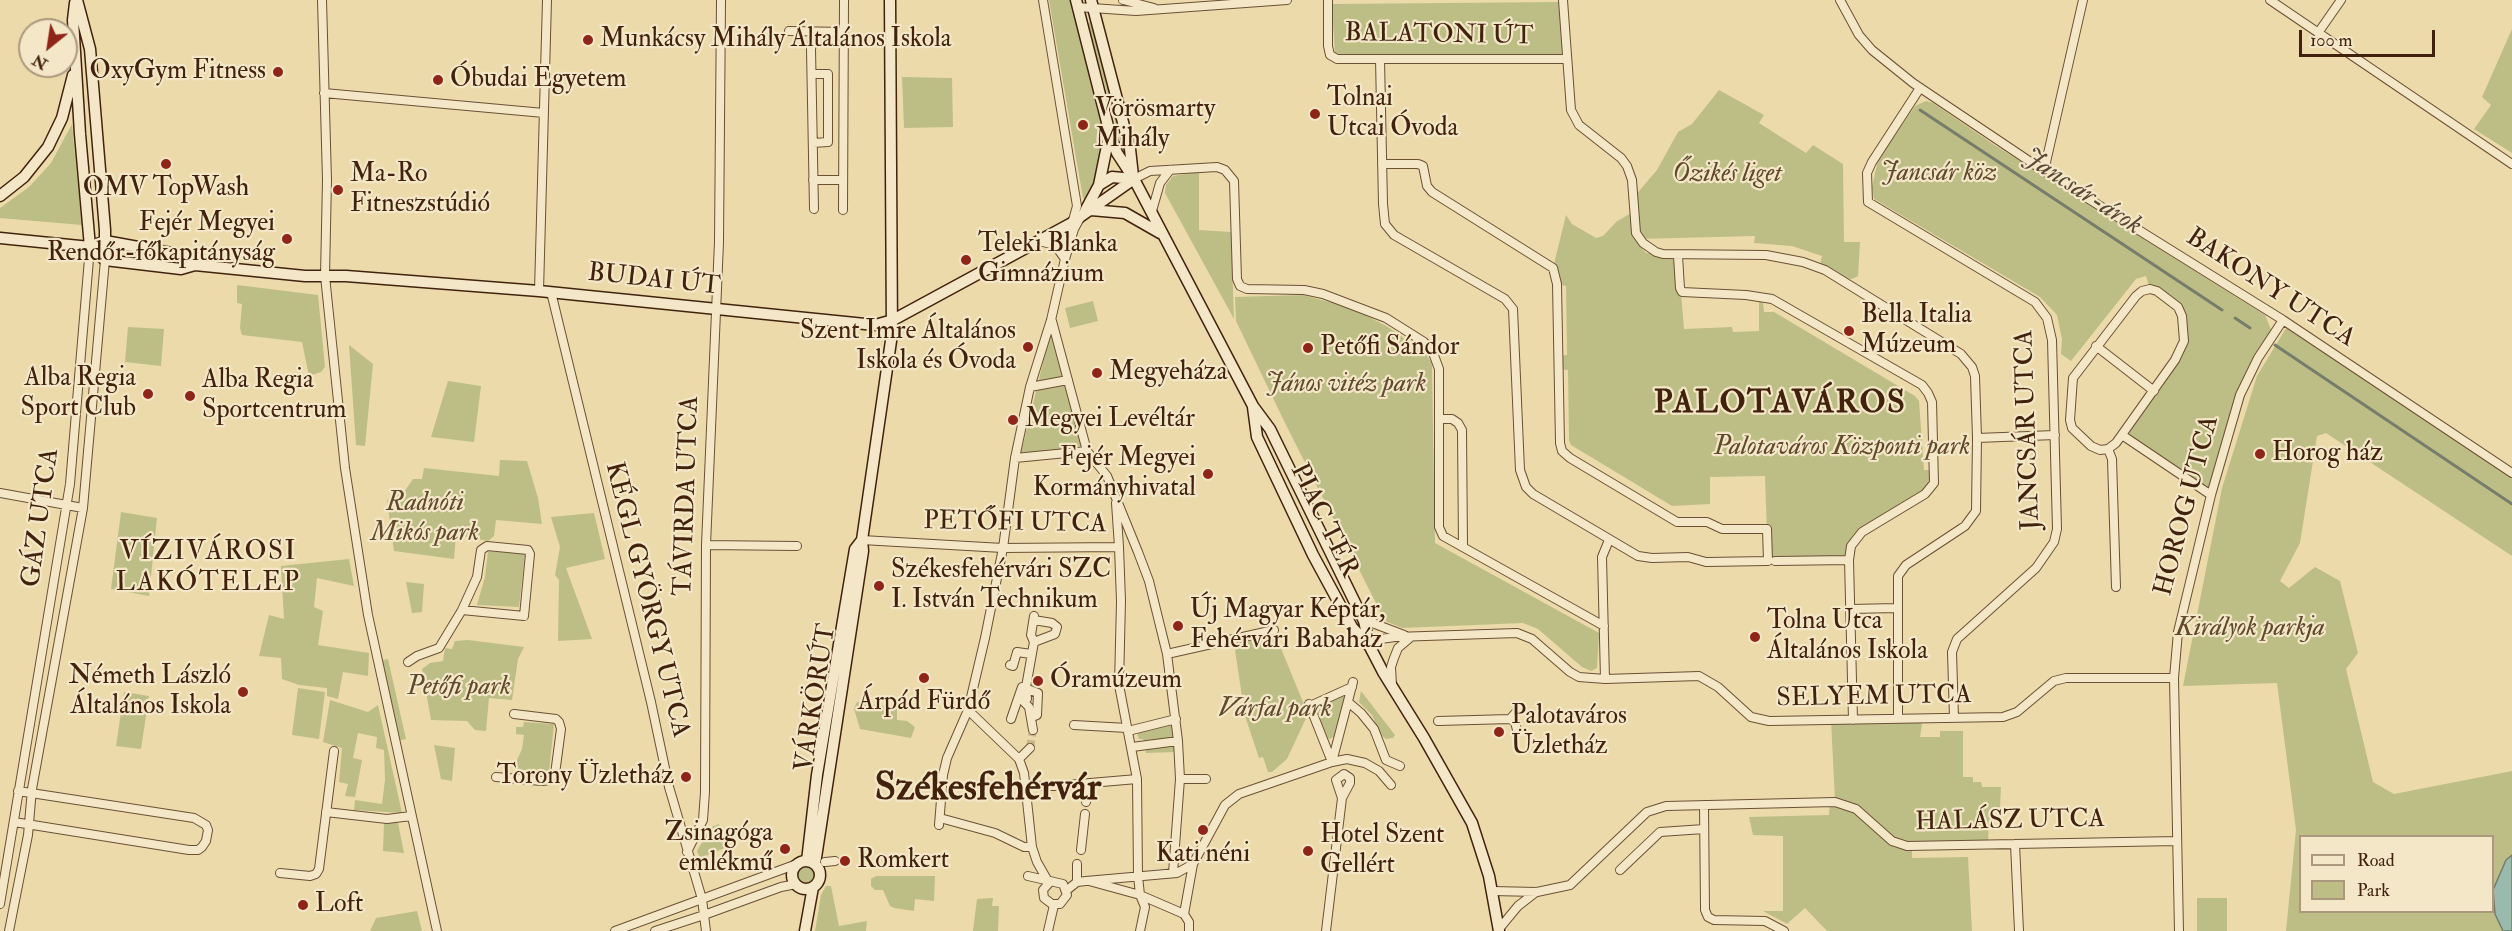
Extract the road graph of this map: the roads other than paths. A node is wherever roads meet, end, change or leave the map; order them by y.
1 (76, 0) edge
2 (322, 0) edge
3 (547, 0) edge
4 (721, 0) edge
5 (844, 0) edge
6 (890, 0) edge
7 (1043, 0) edge
8 (1123, 0) edge
9 (1278, 0) edge
10 (1287, 0) edge
11 (1328, 0) edge
12 (1563, 0) edge
13 (2083, 0) edge
14 (2270, 0) edge
15 (2341, 0) edge
16 (1841, 1) edge
17 (1077, 3) edge
18 (1091, 3) edge
19 (1158, 9) junction
20 (73, 18) edge
21 (789, 31) dead end
22 (819, 32) junction
23 (844, 32) junction
24 (2319, 33) junction
25 (1380, 59) junction
26 (1567, 59) junction
27 (812, 74) junction
28 (72, 78) edge
29 (78, 78) edge
30 (1920, 88) junction
31 (324, 93) junction
32 (544, 113) junction
33 (1110, 134) junction
34 (813, 143) junction
35 (1382, 164) junction
36 (2512, 164) edge
37 (1170, 170) junction
38 (2044, 171) junction
39 (1134, 179) junction
40 (813, 180) junction
41 (843, 180) junction
42 (1098, 185) junction
43 (0, 196) edge
44 (814, 209) dead end
45 (843, 210) dead end
46 (1091, 210) junction
47 (1152, 213) junction
48 (1081, 216) junction
49 (1070, 224) junction
50 (1162, 233) junction
51 (0, 238) edge
52 (105, 241) junction
53 (1039, 241) junction
54 (90, 248) junction
55 (1678, 256) junction
56 (1065, 259) junction
57 (105, 260) junction
58 (195, 265) junction
59 (325, 276) junction
60 (545, 292) junction
61 (714, 310) junction
62 (893, 320) junction
63 (1051, 320) junction
64 (2283, 320) junction
65 (2096, 346) junction
66 (1068, 380) junction
67 (1030, 387) junction
68 (2154, 391) junction
69 (1253, 406) junction
70 (1439, 419) junction
71 (2055, 435) junction
72 (2122, 435) junction
73 (1977, 438) junction
74 (2108, 449) junction
75 (1087, 451) junction
76 (1015, 458) junction
77 (2512, 473) edge
78 (0, 493) edge
79 (2211, 495) junction
80 (1116, 499) junction
81 (67, 505) junction
82 (83, 508) junction
83 (862, 540) junction
84 (1609, 540) junction
85 (706, 545) junction
86 (797, 546) dead end
87 (1119, 547) junction
88 (1463, 547) junction
89 (1003, 548) junction
90 (1849, 560) junction
91 (1772, 561) junction
92 (2116, 587) dead end
93 (1355, 603) junction
94 (1896, 608) junction
95 (1851, 609) junction
96 (462, 610) junction
97 (1604, 626) junction
98 (1274, 630) dead end
99 (1411, 637) junction
100 (1034, 642) junction
101 (1370, 647) junction
102 (1031, 654) junction
103 (1167, 654) junction
104 (408, 662) dead end
105 (1028, 669) junction
106 (2175, 678) junction
107 (1605, 679) junction
108 (1026, 687) junction
109 (1392, 689) junction
110 (1348, 702) junction
111 (1519, 709) dead end
112 (971, 713) junction
113 (514, 714) dead end
114 (1032, 717) junction
115 (1954, 718) junction
116 (1176, 719) junction
117 (1510, 719) junction
118 (1898, 719) junction
119 (1853, 720) junction
120 (1438, 721) dead end
121 (1074, 725) dead end
122 (1033, 730) tunnel mouth
123 (1128, 730) junction
124 (1517, 730) dead end
125 (1178, 741) junction
126 (1132, 747) junction
127 (1030, 748) tunnel mouth
128 (334, 751) dead end
129 (1019, 759) junction
130 (1386, 760) junction
131 (1332, 762) junction
132 (1400, 766) dead end
133 (1379, 771) junction
134 (496, 777) dead end
135 (1137, 779) junction
136 (1180, 779) junction
137 (1206, 779) dead end
138 (1088, 784) junction
139 (1067, 785) dead end
140 (1391, 785) dead end
141 (1055, 786) dead end
142 (1026, 789) junction
143 (18, 791) junction
144 (32, 794) junction
145 (1342, 798) dead end
146 (1086, 802) dead end
147 (1704, 805) junction
148 (326, 812) junction
149 (1085, 814) dead end
150 (411, 816) junction
151 (14, 822) junction
152 (28, 825) junction
153 (1704, 829) junction
154 (2177, 841) junction
155 (2015, 844) junction
156 (1032, 848) junction
157 (1081, 850) dead end
158 (687, 852) junction
159 (835, 861) dead end
160 (811, 863) junction
161 (1077, 864) dead end
162 (1194, 864) junction
163 (1620, 870) dead end
164 (280, 873) dead end
165 (1173, 873) junction
166 (1028, 876) dead end
167 (1138, 876) junction
168 (1086, 880) junction
169 (1049, 882) junction
170 (1077, 882) junction
171 (804, 887) junction
172 (1067, 890) junction
173 (1492, 891) junction
174 (1537, 892) junction
175 (1140, 895) junction
176 (702, 898) junction
177 (0, 904) edge
178 (1054, 905) junction
179 (1184, 914) junction
180 (704, 915) junction
181 (1189, 927) edge
182 (1499, 930) edge
183 (9, 931) edge
184 (436, 931) edge
185 (615, 931) edge
186 (654, 931) edge
187 (706, 931) edge
188 (800, 931) edge
189 (805, 931) edge
190 (1048, 931) edge
191 (1140, 931) edge
192 (1326, 931) edge
193 (1784, 931) edge
194 (2019, 931) edge
195 (2179, 931) edge

1 - 20 street
1 - 52 street
2 - 31 street
3 - 32 street, KÉGL GYÖRGY UTCA
4 - 61 street, TÁVIRDA UTCA
5 - 23 street
6 - 62 street, VÁRKÖRÚT
7 - 49 street
8 - 19 street
9 - 10 street
9 - 19 street
11 - 25 street, BALATONI ÚT
12 - 26 street
13 - 38 street
14 - 24 street
15 - 24 street
16 - 30 street, BAKONY UTCA
17 - 18 street
17 - 33 street
18 - 19 street
18 - 39 street
21 - 22 street
22 - 23 street
22 - 27 street
23 - 41 street
24 - 36 street
25 - 26 street, BALATONI ÚT
25 - 35 street
26 - 55 street
27 - 34 street
27 - 34 street
28 - 43 street
29 - 54 street
30 - 38 street, BAKONY UTCA
30 - 71 street, JANCSÁR UTCA
31 - 32 street
31 - 59 street
32 - 60 street, KÉGL GYÖRGY UTCA
33 - 39 street
33 - 42 street, BUDAI ÚT
34 - 40 street
35 - 84 street
35 - 91 street
37 - 39 street
37 - 47 street
37 - 70 street
38 - 64 street, BAKONY UTCA
39 - 42 street
39 - 46 street, BUDAI ÚT
39 - 47 street, PIAC TÉR
40 - 41 street
40 - 44 street
41 - 45 street
42 - 48 street, BUDAI ÚT
46 - 48 street, BUDAI ÚT
46 - 50 street
47 - 50 street, PIAC TÉR
48 - 49 street, BUDAI ÚT
48 - 56 street
49 - 53 street, BUDAI ÚT
50 - 69 street, PIAC TÉR
51 - 54 street
52 - 54 street
52 - 57 street
52 - 58 street, BUDAI ÚT
53 - 56 street
53 - 62 street, BUDAI ÚT
54 - 57 street
54 - 81 street, GÁZ UTCA
55 - 73 street
55 - 90 street
56 - 63 street
57 - 58 street, BUDAI ÚT
57 - 82 street, GÁZ UTCA
58 - 59 street, BUDAI ÚT
59 - 60 street, BUDAI ÚT
59 - 150 street
60 - 61 street, BUDAI ÚT
60 - 158 street, KÉGL GYÖRGY UTCA
61 - 62 street, BUDAI ÚT
61 - 85 street, TÁVIRDA UTCA
62 - 83 street, VÁRKÖRÚT
63 - 66 street
63 - 67 street
64 - 77 street, BAKONY UTCA
64 - 79 street, HOROG UTCA
65 - 68 street
65 - 68 street
65 - 74 street
66 - 67 street
66 - 75 street
67 - 76 street
68 - 72 street
69 - 93 street, PIAC TÉR
69 - 101 street, PIAC TÉR
70 - 88 street
70 - 88 street
71 - 73 street
71 - 115 street, JANCSÁR UTCA
72 - 74 street
72 - 79 street
73 - 94 street
74 - 92 street
75 - 76 street
75 - 80 street
76 - 89 street
78 - 81 street
79 - 106 street, HOROG UTCA
80 - 87 street, PETŐFI UTCA
80 - 103 street
81 - 82 street
81 - 143 street, GÁZ UTCA
82 - 144 street, GÁZ UTCA
83 - 89 street, PETŐFI UTCA
83 - 160 street, VÁRKÖRÚT
84 - 91 street
84 - 97 street
85 - 86 street
85 - 158 street, TÁVIRDA UTCA
87 - 89 street, PETŐFI UTCA
87 - 123 street
88 - 97 street
89 - 112 street
90 - 91 street
90 - 95 street
93 - 99 street, SELYEM UTCA
93 - 101 street, PIAC TÉR
94 - 95 street
94 - 118 street
95 - 119 street
96 - 96 street
96 - 104 street
97 - 107 street
98 - 103 street
99 - 101 street, SELYEM UTCA
99 - 107 street, SELYEM UTCA
99 - 109 street
100 - 100 street
100 - 102 street
101 - 109 street, PIAC TÉR
102 - 105 street
102 - 105 street
103 - 116 street
105 - 108 street
106 - 115 street, SELYEM UTCA
106 - 154 street, HOROG UTCA
107 - 119 street, SELYEM UTCA
108 - 114 street
108 - 114 street
108 - 114 street
109 - 173 street, PIAC TÉR
110 - 130 street
110 - 131 street
110 - 131 street
111 - 117 street
112 - 129 street
112 - 156 street
113 - 134 street
114 - 122 street
115 - 118 street, SELYEM UTCA
116 - 123 street
116 - 125 street
117 - 120 street
117 - 124 street
118 - 119 street, SELYEM UTCA
121 - 123 street
123 - 126 street
125 - 126 street
125 - 136 street
126 - 135 street
127 - 129 street
128 - 148 street
129 - 142 street
130 - 132 street
130 - 133 street
131 - 133 street
131 - 162 street
133 - 140 street
135 - 138 street
135 - 167 street
136 - 137 street
136 - 165 street
138 - 139 street
138 - 146 street
141 - 142 street
142 - 156 street
143 - 144 street
143 - 151 street, GÁZ UTCA
144 - 152 street, GÁZ UTCA
144 - 152 street
145 - 192 street
147 - 153 street
147 - 155 street, HALÁSZ UTCA
147 - 174 street, HALÁSZ UTCA
148 - 150 street
148 - 164 street
149 - 157 street
150 - 184 street
151 - 152 street
151 - 177 street, GÁZ UTCA
152 - 183 street, GÁZ UTCA
153 - 163 street
153 - 193 street
154 - 155 street, HALÁSZ UTCA
154 - 195 street, HOROG UTCA
155 - 194 street
156 - 169 street
158 - 176 street, KÉGL GYÖRGY UTCA
159 - 160 street
160 - 171 street, VÁRKÖRÚT
160 - 171 street, VÁRKÖRÚT
160 - 176 street
161 - 170 street
162 - 165 street
162 - 179 street
165 - 167 street
166 - 169 street
167 - 168 street
167 - 175 street
168 - 170 street
168 - 175 street
169 - 172 street
169 - 178 street
170 - 172 street
171 - 180 street
171 - 188 street, VÁRKÖRÚT
171 - 189 street, VÁRKÖRÚT
172 - 178 street
173 - 174 street, HALÁSZ UTCA
173 - 182 street, PIAC TÉR
174 - 182 street
175 - 179 street
175 - 191 street
176 - 180 street, KÉGL GYÖRGY UTCA
176 - 185 street
178 - 190 street
179 - 181 street
180 - 186 street
180 - 187 street, KÉGL GYÖRGY UTCA

